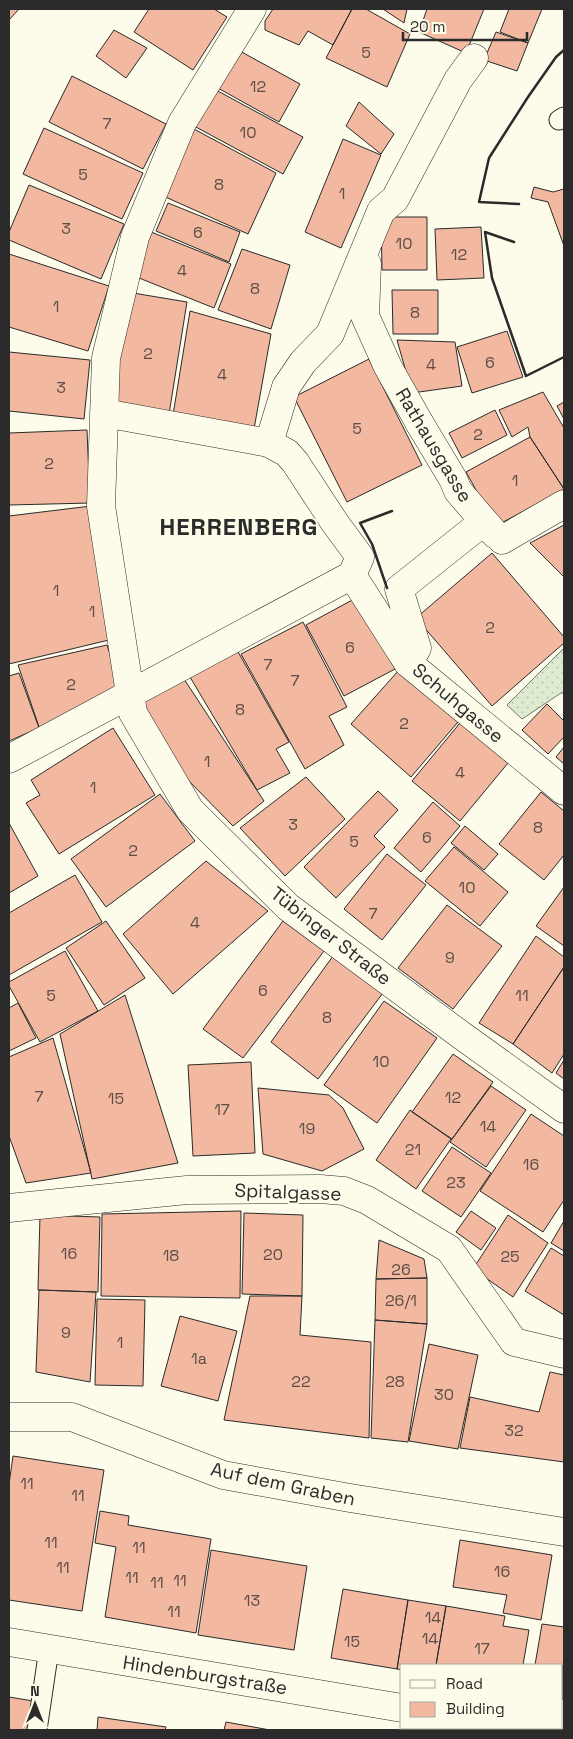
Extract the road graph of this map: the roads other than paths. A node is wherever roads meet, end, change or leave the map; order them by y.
1 (252, 9) edge
2 (474, 58) dead end
3 (368, 245) junction
4 (104, 413) junction
5 (269, 443) junction
6 (564, 504) edge
7 (492, 531) junction
8 (352, 575) junction
9 (408, 663) junction
10 (129, 694) junction
11 (9, 759) edge
12 (564, 791) edge
13 (564, 1109) edge
14 (9, 1208) edge
15 (564, 1354) edge
16 (9, 1418) edge
17 (564, 1532) edge
18 (9, 1642) edge
19 (49, 1649) junction
20 (400, 1708) edge
21 (37, 1730) edge

1 - 4 street, Tübinger Straße
2 - 3 street, Rathausgasse
3 - 5 street, Rathausgasse
3 - 7 street, Rathausgasse
4 - 5 street
4 - 10 street, Tübinger Straße
5 - 8 street
6 - 7 street
7 - 9 street, Rathausgasse
8 - 9 street, Schuhgasse
8 - 10 street
9 - 12 street, Schuhgasse
10 - 11 street
10 - 13 street, Tübinger Straße
14 - 15 street, Spitalgasse
16 - 17 street, Auf dem Graben
18 - 19 street, Hindenburgstraße
19 - 20 street, Hindenburgstraße
19 - 21 lane

